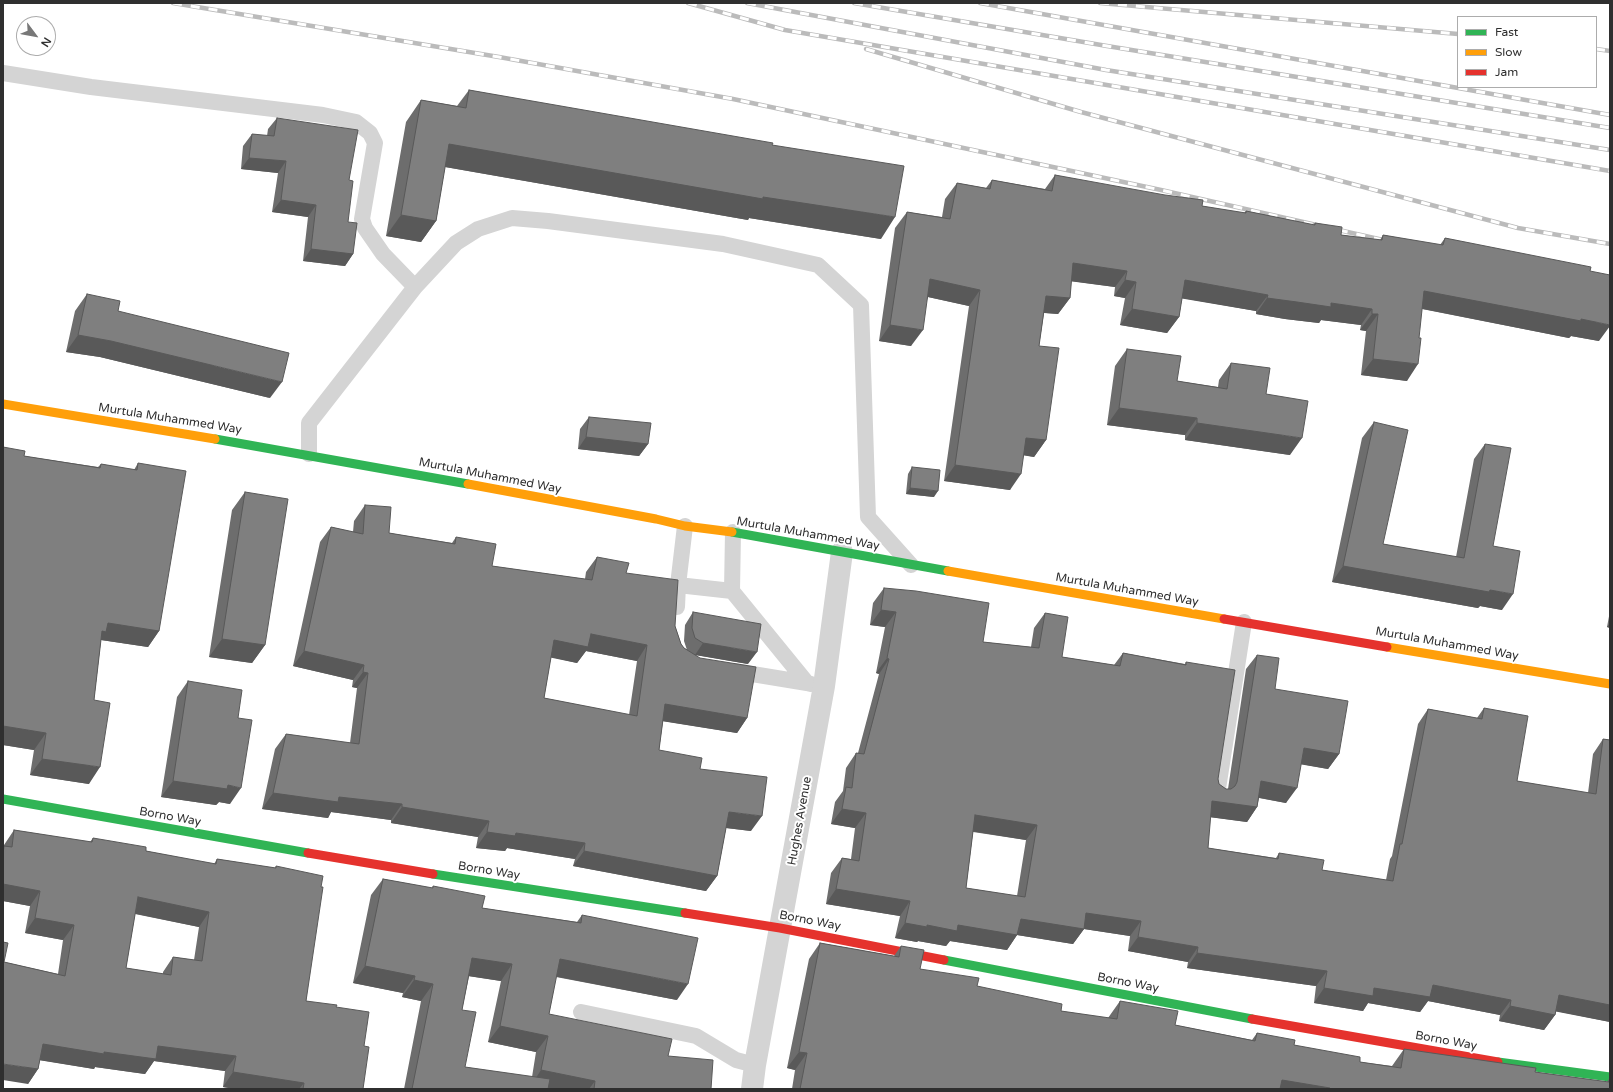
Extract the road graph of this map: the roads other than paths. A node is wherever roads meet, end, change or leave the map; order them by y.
1 (3, 73) edge
2 (415, 287) junction
3 (3, 404) edge
4 (309, 454) junction
5 (685, 526) junction
6 (733, 532) junction
7 (842, 552) junction
8 (911, 565) junction
9 (678, 585) junction
10 (732, 591) junction
11 (676, 621) edge
12 (1244, 622) junction
13 (722, 669) edge
14 (1610, 684) edge
15 (816, 685) junction
16 (1217, 795) edge
17 (3, 798) edge
18 (780, 928) junction
19 (580, 1012) dead end
20 (755, 1065) junction
21 (1610, 1077) edge
22 (752, 1089) edge

1 - 2 lane
2 - 4 lane
2 - 8 lane
3 - 4 main road, Murtula Muhammed Way
4 - 5 main road, Murtula Muhammed Way
5 - 6 main road, Murtula Muhammed Way
5 - 9 lane
6 - 7 main road, Murtula Muhammed Way
6 - 10 lane
7 - 8 main road, Murtula Muhammed Way
7 - 15 street, Hughes Avenue
8 - 12 main road, Murtula Muhammed Way
9 - 10 lane
9 - 11 lane
10 - 15 lane
12 - 14 main road, Murtula Muhammed Way
12 - 16 lane
13 - 15 lane
15 - 18 street, Hughes Avenue
17 - 18 main road, Borno Way
18 - 20 street, Hughes Avenue
18 - 21 main road, Borno Way
19 - 20 lane
20 - 22 street, Hughes Avenue

